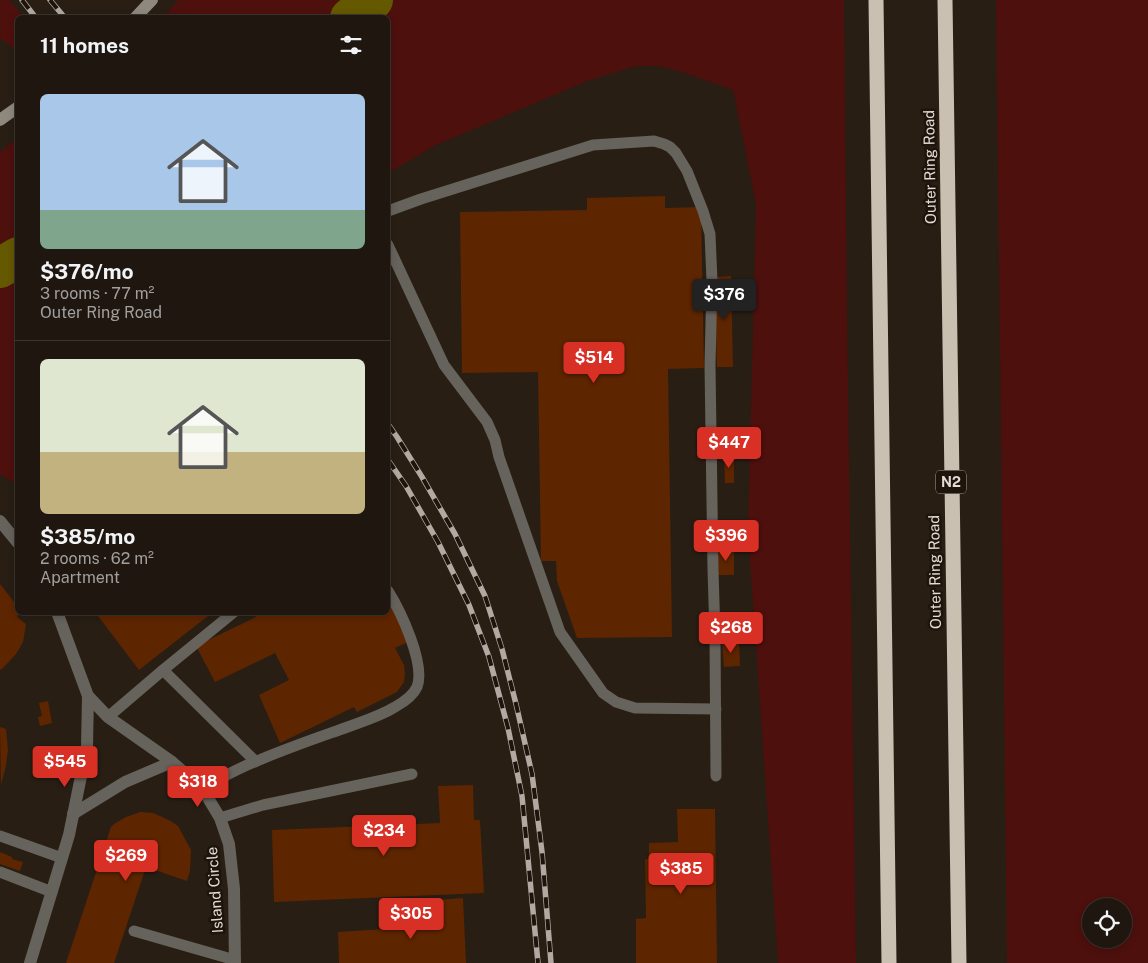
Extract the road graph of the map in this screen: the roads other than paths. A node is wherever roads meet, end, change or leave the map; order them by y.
1 (152, 0) edge
2 (876, 0) edge
3 (945, 0) edge
4 (139, 15) edge
5 (15, 109) edge
6 (0, 120) edge
7 (390, 210) edge
8 (390, 249) edge
9 (0, 521) edge
10 (15, 539) edge
11 (390, 594) edge
12 (59, 615) edge
13 (230, 615) edge
14 (163, 670) junction
15 (88, 696) junction
16 (716, 709) junction
17 (108, 717) junction
18 (255, 761) junction
19 (172, 762) junction
20 (412, 774) dead end
21 (716, 776) dead end
22 (202, 788) junction
23 (73, 814) junction
24 (220, 818) junction
25 (0, 836) edge
26 (62, 858) junction
27 (0, 872) edge
28 (52, 892) junction
29 (134, 931) dead end
30 (235, 961) edge
31 (30, 963) edge
32 (889, 963) edge
33 (959, 963) edge

1 - 4 street
2 - 32 highway
3 - 33 highway, Outer Ring Road / N2
5 - 6 street
7 - 16 lane
8 - 16 lane
9 - 10 street
11 - 18 lane
12 - 15 street, Island Circle
13 - 14 lane
14 - 17 lane
14 - 18 lane
15 - 17 street, Island Circle
15 - 23 street, Island Circle
16 - 21 lane
17 - 19 street, Island Circle
18 - 22 lane
19 - 22 street, Island Circle
19 - 23 street
20 - 24 lane
22 - 24 street, Island Circle
23 - 26 street, Island Circle
24 - 30 street, Island Circle
25 - 26 lane
26 - 28 street, Island Circle
27 - 28 lane
28 - 31 street, Island Circle
29 - 30 lane

